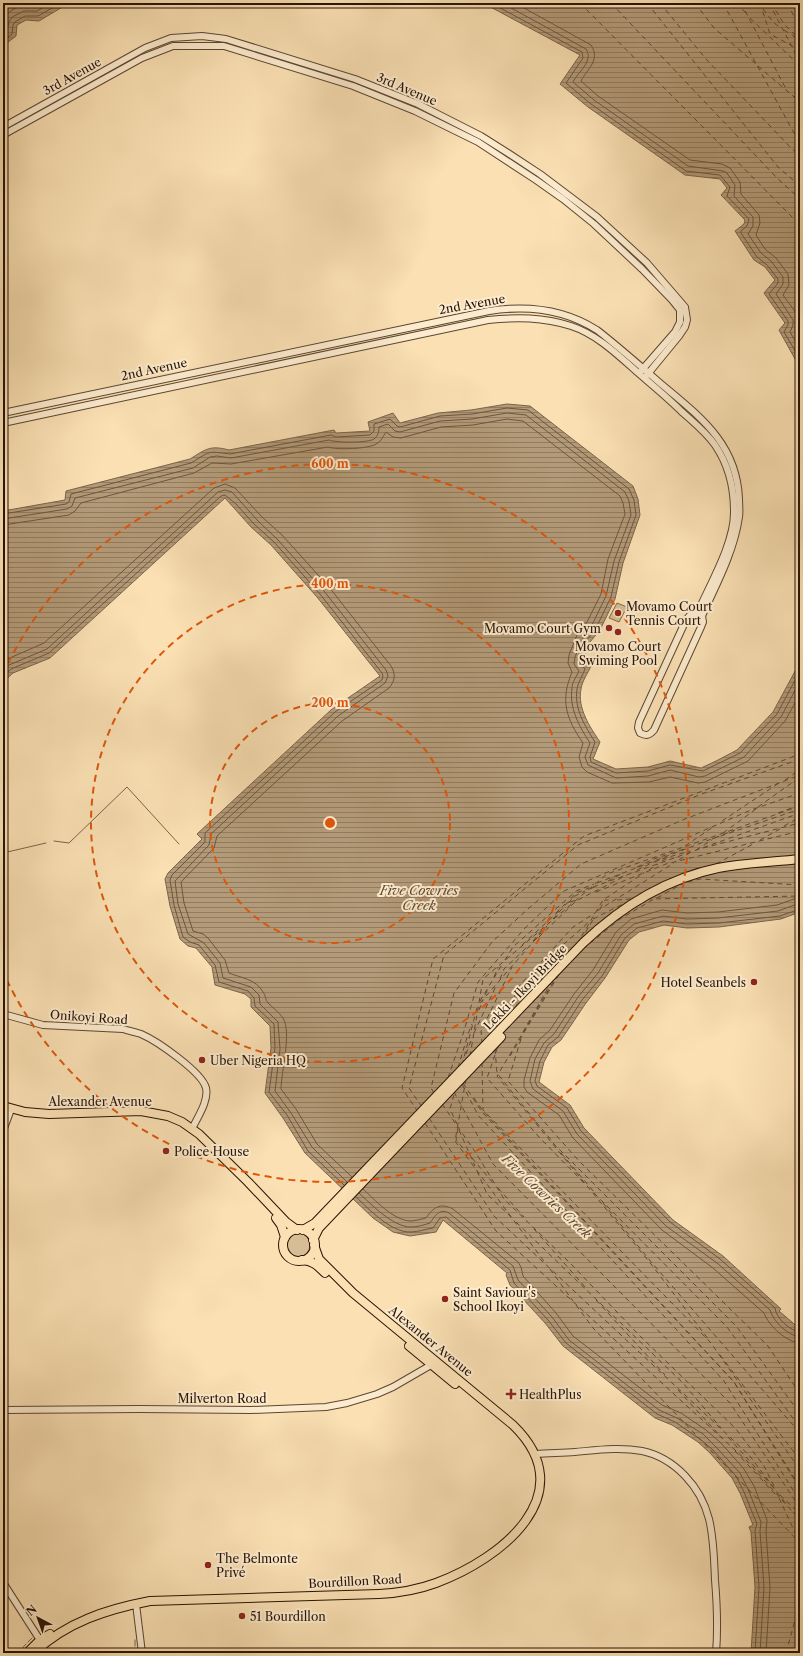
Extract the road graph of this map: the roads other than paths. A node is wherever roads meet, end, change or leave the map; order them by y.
1 (3, 127) edge
2 (3, 135) edge
3 (644, 373) junction
4 (3, 413) edge
5 (3, 423) edge
6 (699, 616) junction
7 (800, 859) edge
8 (800, 864) edge
9 (3, 1014) edge
10 (3, 1106) edge
11 (6, 1112) edge
12 (192, 1129) junction
13 (3, 1132) edge
14 (320, 1223) junction
15 (300, 1230) junction
16 (285, 1238) junction
17 (314, 1243) junction
18 (302, 1260) junction
19 (431, 1365) junction
20 (473, 1395) junction
21 (3, 1410) edge
22 (534, 1456) junction
23 (3, 1579) edge
24 (136, 1604) junction
25 (40, 1640) junction
26 (26, 1653) edge
27 (34, 1653) edge
28 (142, 1653) edge
29 (716, 1653) edge

1 - 3 street, 3rd Avenue
2 - 3 street, 3rd Avenue
3 - 4 street, 2nd Avenue
3 - 5 street, 2nd Avenue
3 - 6 street, 2nd Avenue
6 - 6 street, 2nd Avenue
7 - 14 main road, Lekki - Ikoyi Bridge
8 - 14 main road, Lekki - Ikoyi Bridge
9 - 12 street, Onikoyi Road
10 - 12 main road, Alexander Avenue
11 - 13 street
11 - 16 main road, Alexander Avenue
12 - 15 main road, Alexander Avenue
14 - 15 main road
14 - 17 main road
15 - 16 main road
15 - 17 main road
16 - 18 main road
17 - 18 main road
17 - 20 main road, Alexander Avenue
18 - 19 main road, Alexander Avenue
19 - 20 main road, Alexander Avenue
19 - 21 street, Milverton Road
20 - 22 main road, Alexander Avenue
22 - 24 main road, Bourdillon Road
22 - 25 main road, Bourdillon Road
22 - 29 street
23 - 25 street
24 - 27 main road, Bourdillon Road
24 - 28 street
25 - 26 main road, Bourdillon Road

